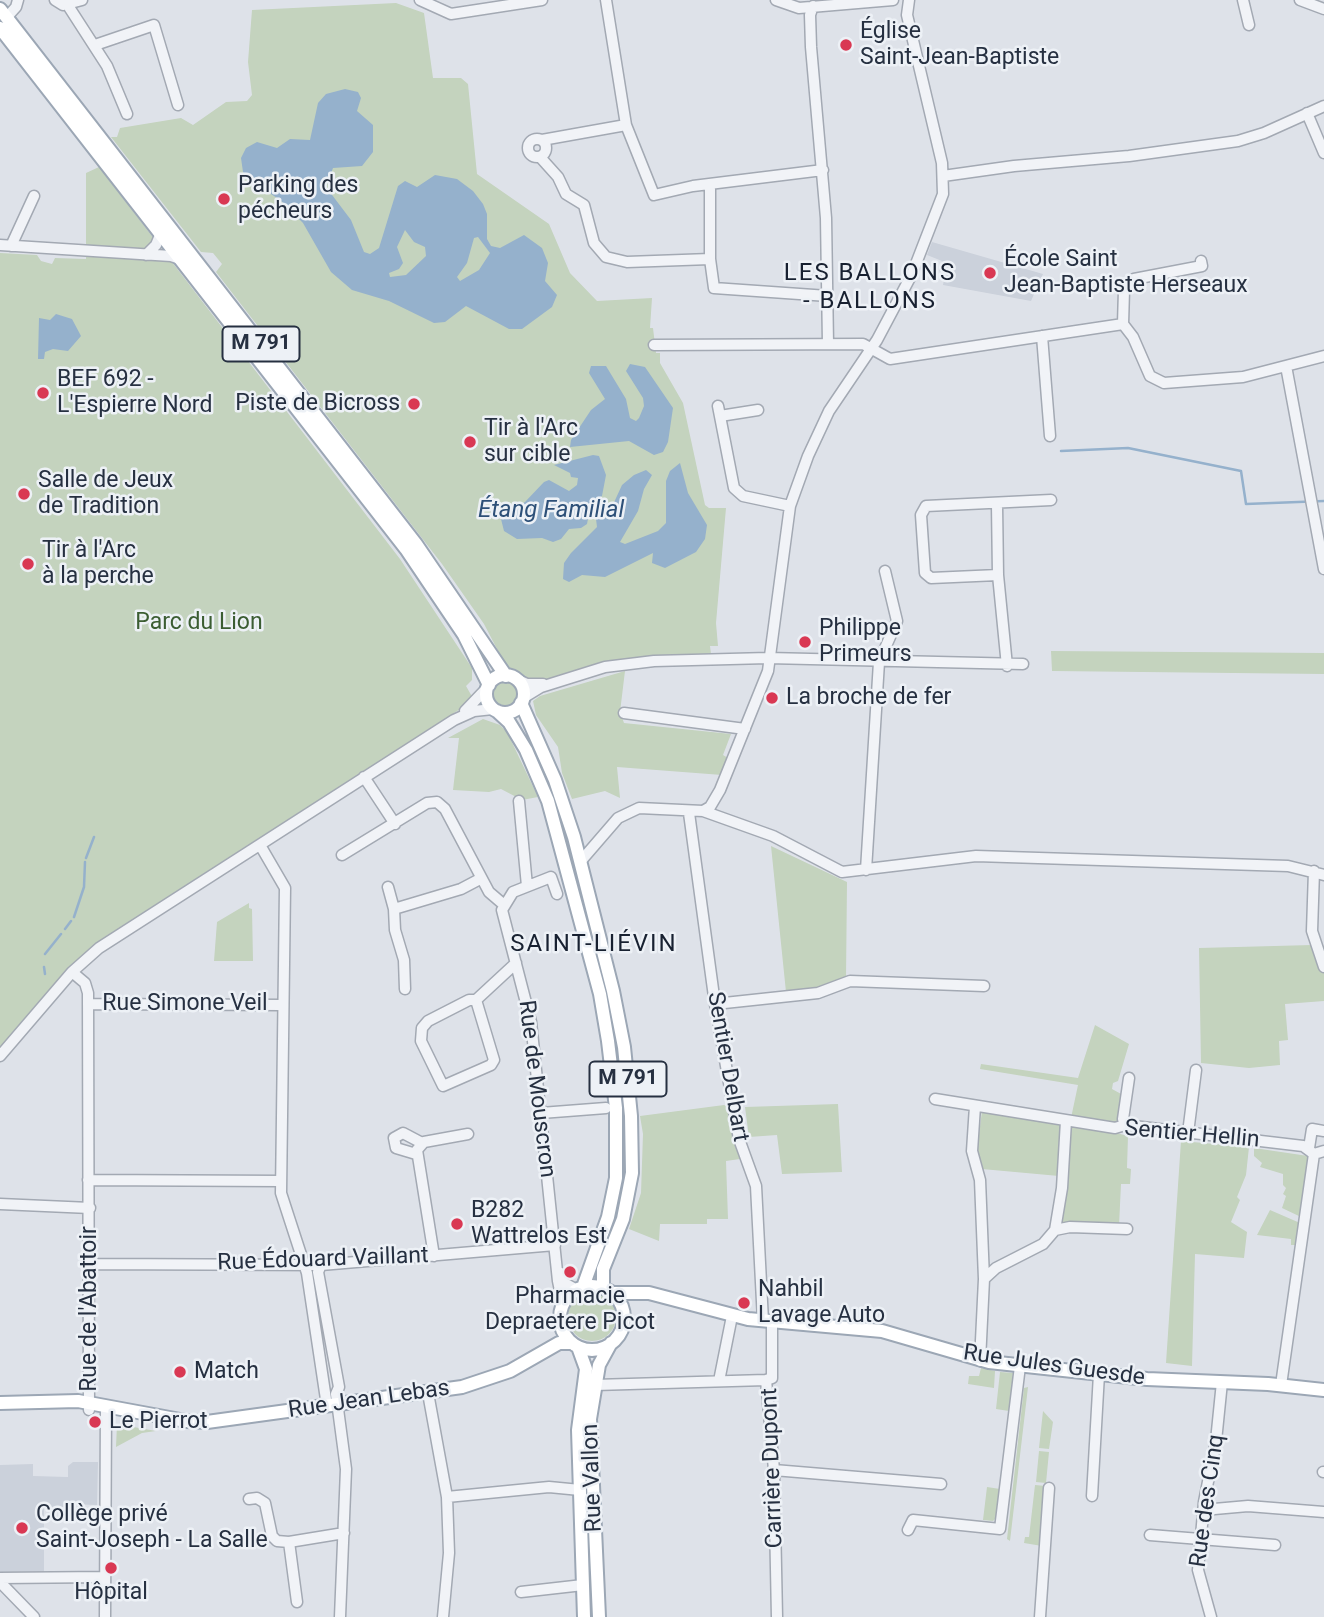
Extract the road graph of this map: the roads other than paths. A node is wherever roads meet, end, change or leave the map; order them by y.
1 (18, 0) edge
2 (55, 0) edge
3 (82, 0) edge
4 (421, 0) edge
5 (542, 0) edge
6 (607, 0) edge
7 (776, 0) edge
8 (893, 0) edge
9 (901, 0) edge
10 (908, 0) edge
11 (1243, 0) edge
12 (1300, 0) edge
13 (808, 3) edge
14 (67, 4) junction
15 (1324, 9) edge
16 (2, 17) edge
17 (1248, 25) dead end
18 (95, 45) junction
19 (178, 105) dead end
20 (1324, 106) edge
21 (1307, 113) junction
22 (127, 114) dead end
23 (626, 125) junction
24 (541, 140) junction
25 (1324, 153) edge
26 (541, 157) junction
27 (822, 170) junction
28 (943, 176) junction
29 (710, 184) junction
30 (34, 196) dead end
31 (161, 233) junction
32 (5, 246) edge
33 (146, 255) junction
34 (710, 259) junction
35 (181, 260) junction
36 (1201, 261) dead end
37 (828, 296) junction
38 (1123, 324) junction
39 (1042, 336) junction
40 (828, 344) junction
41 (654, 345) dead end
42 (871, 349) junction
43 (1324, 356) edge
44 (1286, 366) junction
45 (758, 410) dead end
46 (1051, 436) dead end
47 (1051, 500) dead end
48 (997, 505) junction
49 (790, 506) junction
50 (1324, 569) edge
51 (886, 571) dead end
52 (998, 576) junction
53 (768, 658) junction
54 (879, 662) junction
55 (1023, 664) dead end
56 (1007, 666) junction
57 (511, 677) junction
58 (557, 681) junction
59 (488, 686) junction
60 (522, 701) junction
61 (495, 710) junction
62 (624, 713) dead end
63 (454, 720) junction
64 (745, 729) junction
65 (364, 777) junction
66 (519, 801) dead end
67 (703, 811) junction
68 (689, 813) junction
69 (395, 824) junction
70 (574, 837) junction
71 (598, 839) junction
72 (260, 845) junction
73 (342, 855) dead end
74 (580, 862) junction
75 (866, 870) junction
76 (1319, 873) edge
77 (481, 878) junction
78 (527, 886) junction
79 (387, 887) dead end
80 (557, 894) dead end
81 (503, 904) junction
82 (394, 909) junction
83 (1320, 952) edge
84 (516, 964) junction
85 (1324, 967) edge
86 (72, 972) junction
87 (984, 986) dead end
88 (405, 989) dead end
89 (476, 1000) junction
90 (89, 1004) junction
91 (715, 1004) junction
92 (282, 1005) junction
93 (0, 1056) edge
94 (1196, 1070) dead end
95 (1129, 1078) dead end
96 (935, 1099) dead end
97 (975, 1106) junction
98 (606, 1108) dead end
99 (541, 1113) junction
100 (1066, 1121) junction
101 (1125, 1125) junction
102 (1324, 1131) edge
103 (1188, 1133) junction
104 (468, 1134) dead end
105 (422, 1143) junction
106 (1316, 1151) edge
107 (416, 1154) junction
108 (88, 1180) junction
109 (281, 1181) junction
110 (0, 1204) edge
111 (90, 1208) junction
112 (1127, 1229) dead end
113 (1055, 1230) junction
114 (555, 1245) junction
115 (434, 1256) junction
116 (91, 1264) junction
117 (305, 1265) junction
118 (321, 1265) junction
119 (558, 1268) junction
120 (984, 1279) junction
121 (580, 1289) junction
122 (607, 1291) junction
123 (663, 1298) junction
124 (563, 1305) junction
125 (623, 1311) junction
126 (732, 1316) junction
127 (560, 1321) junction
128 (767, 1322) junction
129 (328, 1327) junction
130 (315, 1328) junction
131 (611, 1343) junction
132 (575, 1345) junction
133 (540, 1353) junction
134 (981, 1361) junction
135 (1020, 1366) junction
136 (1100, 1374) junction
137 (766, 1380) junction
138 (719, 1381) junction
139 (1222, 1382) junction
140 (595, 1385) junction
141 (1281, 1385) junction
142 (1324, 1391) edge
143 (428, 1393) junction
144 (0, 1403) edge
145 (89, 1406) junction
146 (332, 1406) junction
147 (106, 1410) junction
148 (774, 1469) junction
149 (941, 1484) dead end
150 (1049, 1488) dead end
151 (580, 1490) junction
152 (1092, 1496) dead end
153 (447, 1497) junction
154 (249, 1499) dead end
155 (1203, 1510) junction
156 (1324, 1512) edge
157 (908, 1530) dead end
158 (344, 1534) junction
159 (1150, 1535) dead end
160 (1200, 1539) junction
161 (289, 1542) junction
162 (1275, 1545) dead end
163 (105, 1577) junction
164 (0, 1580) edge
165 (583, 1584) junction
166 (521, 1592) dead end
167 (297, 1602) dead end
168 (34, 1617) edge
169 (105, 1617) edge
170 (340, 1617) edge
171 (443, 1617) edge
172 (584, 1617) edge
173 (599, 1617) edge
174 (777, 1617) edge
175 (1040, 1617) edge
176 (1211, 1617) edge

1 - 16 street
2 - 14 street
3 - 14 street
4 - 5 street
6 - 23 street
7 - 13 street
8 - 13 street
9 - 10 street
10 - 28 street
11 - 17 street
12 - 15 street
13 - 27 street
14 - 18 street
16 - 31 main road, M 791
16 - 57 main road, M 791
18 - 19 street
18 - 22 street
20 - 21 street
21 - 25 street
21 - 28 street
23 - 24 street
23 - 29 street
24 - 26 street
24 - 26 street
26 - 34 street
27 - 29 street
27 - 37 street
28 - 42 street
29 - 34 street
30 - 32 street
31 - 33 street
31 - 35 main road, M 791
32 - 33 street
33 - 35 street
34 - 37 street
35 - 59 main road, M 791
36 - 38 street
37 - 40 street
38 - 39 street
38 - 44 street
39 - 42 street
39 - 46 street
40 - 41 street
40 - 42 street
42 - 49 street
43 - 44 street
44 - 50 street
45 - 49 street
47 - 48 street
48 - 52 street
48 - 52 street
49 - 53 street
51 - 54 street
52 - 56 street
53 - 54 street
53 - 58 street
53 - 64 street
54 - 56 street
54 - 75 street
55 - 56 street
57 - 58 street
57 - 59 main road
57 - 60 main road
58 - 60 street
59 - 61 main road
59 - 63 street
60 - 61 main road
60 - 70 main road, M 791
61 - 63 street
61 - 121 main road, M 791
62 - 64 street
63 - 65 street
64 - 67 street
65 - 69 street
65 - 72 street
66 - 78 street
67 - 68 street
67 - 75 street
68 - 71 street
68 - 91 street, Sentier Delbart
69 - 73 street
69 - 77 street
70 - 71 street
70 - 74 main road, M 791
71 - 74 street
72 - 86 street
72 - 92 street
74 - 122 main road, M 791
75 - 76 street
76 - 83 street
77 - 81 street
77 - 82 street
78 - 80 street
78 - 81 street
79 - 82 street
81 - 84 street, Rue de Mouscron
82 - 88 street
83 - 85 street
84 - 89 street
84 - 99 street, Rue de Mouscron
86 - 90 street
86 - 93 street
87 - 91 street
89 - 89 street
90 - 92 street, Rue Simone Veil
90 - 108 street, Rue de l'Abattoir
91 - 128 street, Sentier Delbart
92 - 109 street
94 - 103 street
95 - 101 street
96 - 97 street, Sentier Hellin
97 - 100 street, Sentier Hellin
97 - 120 street
98 - 99 street
99 - 114 street, Rue de Mouscron
100 - 101 street, Sentier Hellin
100 - 113 street
101 - 103 street, Sentier Hellin
102 - 106 street
103 - 106 street, Sentier Hellin
104 - 105 street
105 - 107 street
105 - 107 street
106 - 141 street
107 - 115 street
108 - 109 street
108 - 111 street, Rue de l'Abattoir
109 - 117 street
110 - 111 street
111 - 116 street, Rue de l'Abattoir
112 - 113 street
113 - 120 street
114 - 115 street, Rue Édouard Vaillant
114 - 119 street, Rue de Mouscron
115 - 118 street, Rue Édouard Vaillant
116 - 117 street, Rue Édouard Vaillant
116 - 145 street, Rue de l'Abattoir
117 - 118 street, Rue Édouard Vaillant
117 - 130 street
118 - 129 street
119 - 121 street
119 - 124 street, Rue de Mouscron
120 - 134 street
121 - 122 main road
121 - 124 main road
122 - 123 main road, Rue Jules Guesde
122 - 125 main road
123 - 125 main road, Rue Jules Guesde
123 - 126 main road, Rue Jules Guesde
124 - 127 main road
125 - 131 main road
126 - 128 main road, Rue Jules Guesde
126 - 138 street
127 - 132 main road
127 - 133 main road
128 - 134 main road, Rue Jules Guesde
128 - 137 street, Carrière Dupont
129 - 130 street
129 - 146 street
130 - 146 street
131 - 132 main road
131 - 140 main road, Rue Vallon
132 - 133 main road, Rue Jean Lebas
132 - 151 main road, Rue Vallon
133 - 143 main road, Rue Jean Lebas
134 - 135 main road, Rue Jules Guesde
135 - 136 main road, Rue Jules Guesde
135 - 157 street
136 - 139 main road, Rue Jules Guesde
136 - 152 street
137 - 138 street
137 - 148 street, Carrière Dupont
138 - 140 street
139 - 141 main road, Rue Jules Guesde
139 - 155 street, Rue des Cinq
140 - 173 main road, Rue Vallon
141 - 142 main road, Rue Jules Guesde
143 - 146 main road, Rue Jean Lebas
143 - 153 street
144 - 145 main road, Rue Jean Lebas
145 - 147 main road, Rue Jean Lebas
146 - 147 main road, Rue Jean Lebas
146 - 158 street
147 - 163 street
148 - 149 street
148 - 174 street, Carrière Dupont
150 - 175 street
151 - 153 street
151 - 165 main road, Rue Vallon
153 - 171 street
154 - 161 street
155 - 156 street
155 - 160 street, Rue des Cinq
158 - 161 street
158 - 170 street
159 - 160 street
160 - 162 street
160 - 176 street, Rue des Cinq
161 - 167 street
163 - 164 street
163 - 169 street
164 - 168 street
165 - 166 street
165 - 172 main road, Rue Vallon

